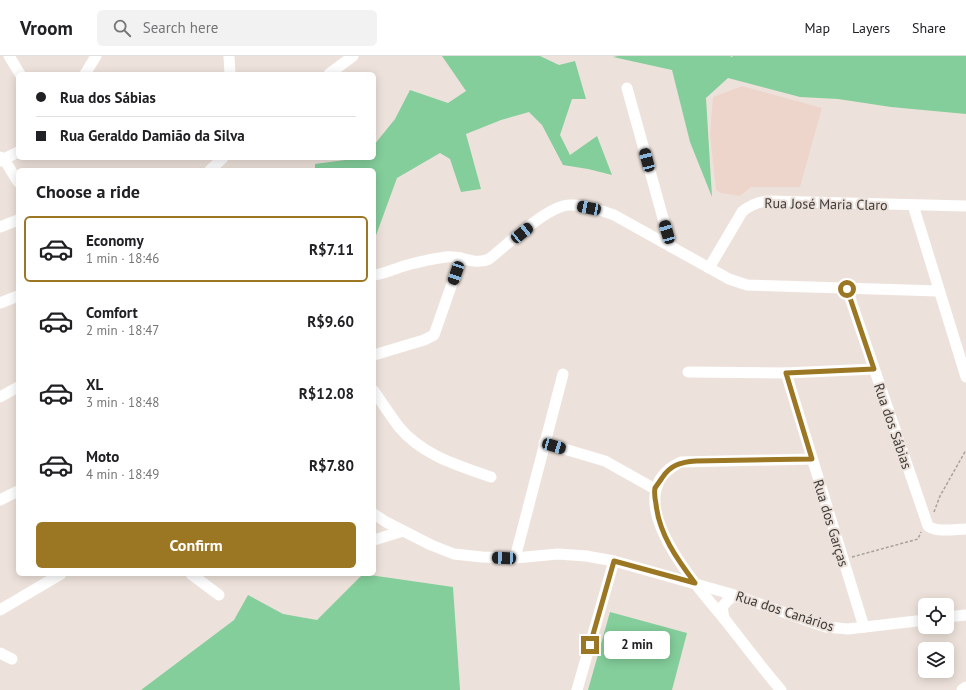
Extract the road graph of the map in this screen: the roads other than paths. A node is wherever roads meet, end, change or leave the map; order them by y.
1 (9, 56) edge
2 (96, 56) edge
3 (229, 56) edge
4 (353, 56) edge
5 (19, 72) edge
6 (86, 72) edge
7 (230, 72) edge
8 (332, 72) edge
9 (627, 88) dead end
10 (16, 153) edge
11 (1, 159) edge
12 (221, 160) edge
13 (212, 168) edge
14 (16, 179) edge
15 (913, 205) junction
16 (966, 206) edge
17 (16, 221) edge
18 (0, 227) edge
19 (671, 247) junction
20 (461, 258) junction
21 (709, 268) junction
22 (376, 274) edge
23 (847, 289) junction
24 (939, 291) junction
25 (16, 297) edge
26 (0, 303) edge
27 (376, 354) edge
28 (874, 369) junction
29 (688, 372) dead end
30 (786, 373) junction
31 (563, 374) dead end
32 (966, 377) edge
33 (16, 388) edge
34 (376, 394) edge
35 (0, 397) edge
36 (544, 443) junction
37 (812, 459) junction
38 (490, 478) dead end
39 (655, 489) junction
40 (16, 492) edge
41 (0, 500) edge
42 (376, 515) edge
43 (966, 529) edge
44 (403, 531) junction
45 (376, 539) edge
46 (515, 558) junction
47 (614, 561) junction
48 (58, 576) edge
49 (194, 576) edge
50 (695, 583) junction
51 (218, 595) dead end
52 (740, 597) junction
53 (0, 610) edge
54 (966, 615) edge
55 (954, 616) edge
56 (724, 619) junction
57 (918, 621) edge
58 (864, 627) junction
59 (0, 653) edge
60 (12, 659) dead end
61 (966, 687) edge
62 (577, 690) edge
63 (781, 690) edge
64 (962, 690) edge

1 - 5 street
2 - 6 street
3 - 7 street
4 - 8 street
9 - 19 street
10 - 11 street
11 - 14 street
12 - 13 street
15 - 16 street, Rua José Maria Claro
15 - 21 street, Rua José Maria Claro
15 - 24 street
17 - 18 street
19 - 20 street
19 - 21 street
20 - 22 street
20 - 27 street
21 - 23 street
23 - 24 street
23 - 28 street, Rua dos Sábias
24 - 32 street
25 - 26 street
28 - 30 street
28 - 43 street, Rua dos Sábias
29 - 30 street
30 - 37 street, Rua dos Garças
31 - 36 street
33 - 35 street
34 - 38 street
36 - 39 street
36 - 46 street
37 - 39 street
37 - 58 street, Rua dos Garças
39 - 50 street
40 - 41 street
42 - 44 street, Rua dos Canários
44 - 45 street
44 - 46 street, Rua dos Canários
46 - 47 street, Rua dos Canários
47 - 50 street, Rua dos Canários
47 - 62 street
48 - 53 street
49 - 51 street
50 - 52 street, Rua dos Canários
50 - 56 street
52 - 56 street
52 - 58 street, Rua dos Canários
54 - 55 street
56 - 63 street
57 - 58 street, Rua dos Canários
59 - 60 street
61 - 64 street

